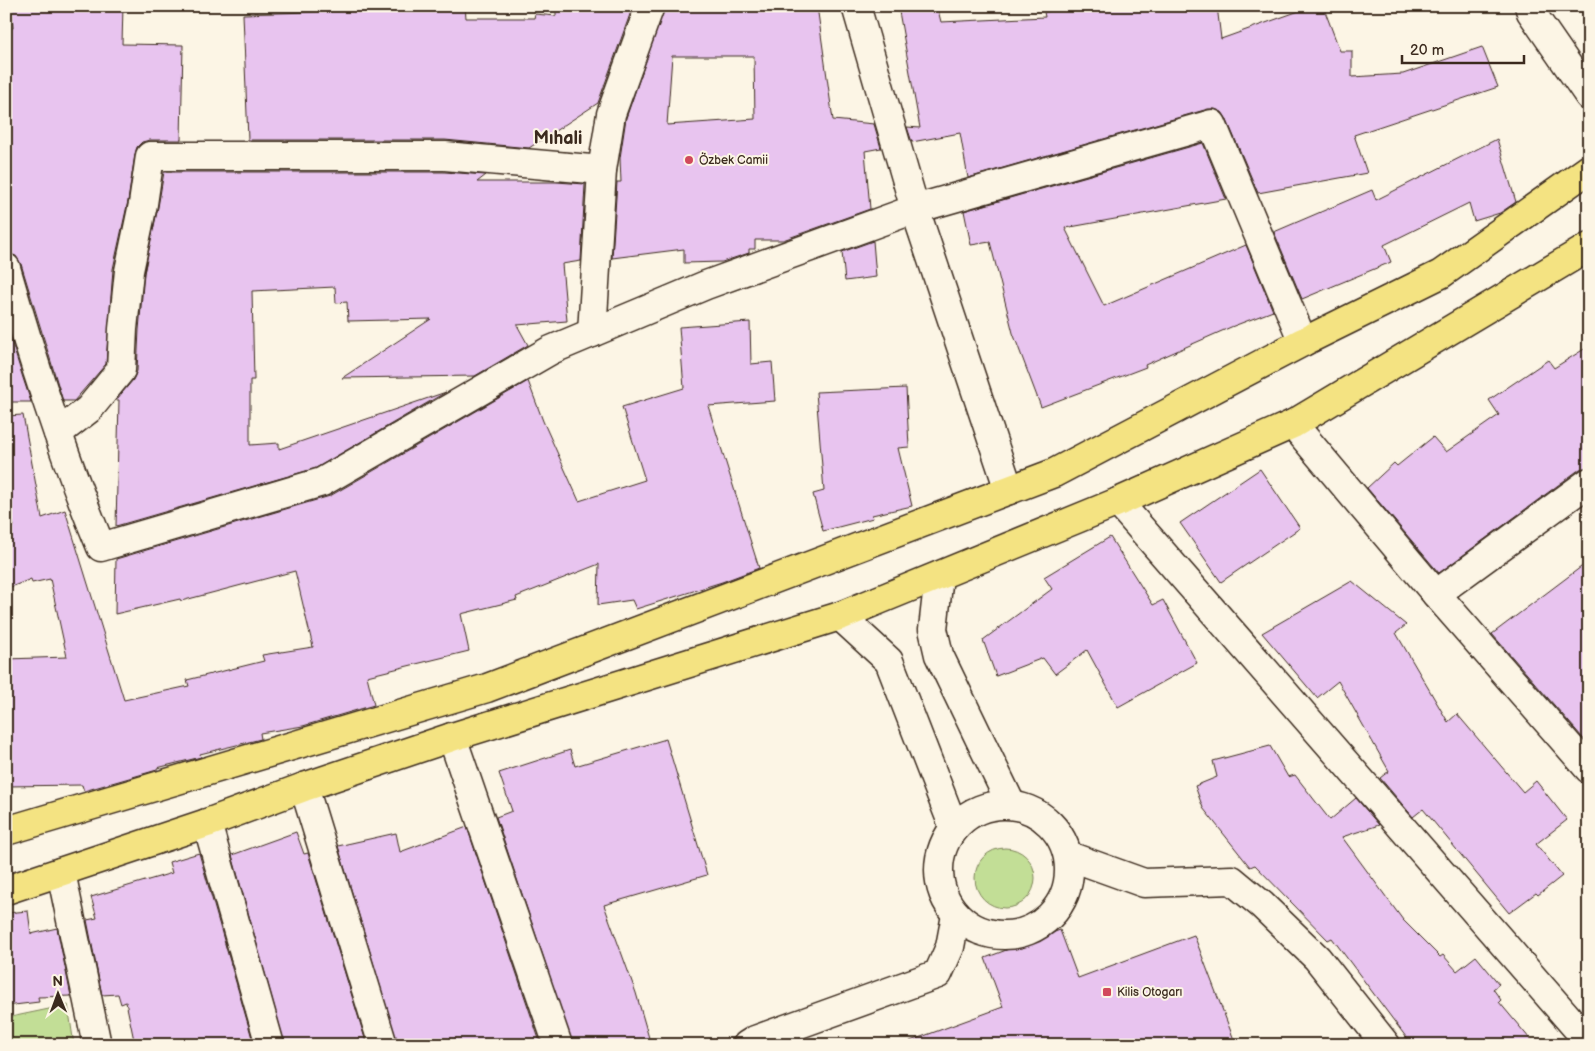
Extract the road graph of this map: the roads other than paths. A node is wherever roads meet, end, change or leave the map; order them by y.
1 (650, 6) edge
2 (856, 6) edge
3 (1529, 6) edge
4 (1589, 96) edge
5 (1589, 168) edge
6 (602, 170) junction
7 (915, 209) junction
8 (1589, 247) edge
9 (6, 268) edge
10 (592, 333) junction
11 (1303, 342) junction
12 (1293, 424) junction
13 (58, 433) junction
14 (1589, 482) edge
15 (1009, 490) junction
16 (1118, 502) junction
17 (939, 576) junction
18 (1436, 594) junction
19 (840, 616) junction
20 (452, 737) junction
21 (1589, 769) edge
22 (304, 787) junction
23 (1011, 804) junction
24 (207, 823) junction
25 (954, 828) junction
26 (6, 831) edge
27 (1069, 856) junction
28 (61, 872) junction
29 (6, 890) edge
30 (956, 915) junction
31 (1589, 1042) edge
32 (97, 1045) edge
33 (270, 1045) edge
34 (383, 1045) edge
35 (558, 1045) edge
36 (747, 1045) edge
37 (1386, 1045) edge

1 - 6 street
2 - 7 street
3 - 4 street
5 - 11 main road
6 - 10 street
6 - 13 street
7 - 10 street
7 - 11 street
7 - 15 street
8 - 12 main road
9 - 13 street
10 - 13 street
11 - 15 main road
12 - 16 main road
12 - 18 street
14 - 18 street
15 - 26 main road
16 - 17 main road
16 - 31 street
17 - 19 main road
17 - 23 street
18 - 21 street
19 - 20 main road
19 - 25 street
20 - 22 main road
20 - 35 street
22 - 24 main road
22 - 34 street
23 - 25 street
23 - 27 street
24 - 28 main road
24 - 33 street
25 - 30 street
27 - 30 street
27 - 37 street
28 - 29 main road
28 - 32 street
30 - 36 street

